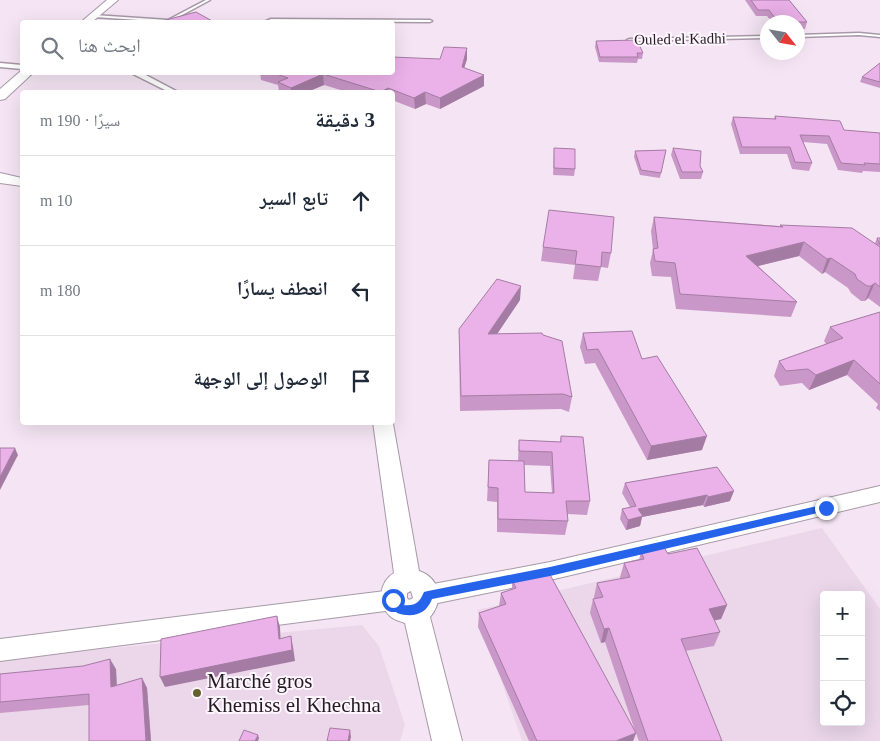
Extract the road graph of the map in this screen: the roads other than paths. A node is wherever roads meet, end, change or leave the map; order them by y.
1 (113, 0) edge
2 (208, 0) edge
3 (90, 20) edge
4 (171, 20) edge
5 (395, 21) edge
6 (430, 21) dead end
7 (805, 36) edge
8 (880, 36) edge
9 (760, 37) edge
10 (622, 40) edge
11 (0, 65) edge
12 (20, 67) edge
13 (24, 75) edge
14 (138, 75) edge
15 (170, 90) edge
16 (0, 96) edge
17 (0, 178) edge
18 (20, 182) edge
19 (384, 425) edge
20 (880, 494) edge
21 (411, 597) junction
22 (0, 650) edge
23 (447, 741) edge

1 - 3 main road
2 - 4 lane
5 - 6 lane
7 - 8 lane
9 - 10 lane, Ouled el Kadhi
11 - 12 street
13 - 16 main road
14 - 15 street
17 - 18 main road
19 - 21 main road
20 - 21 main road
21 - 22 main road
21 - 23 main road

